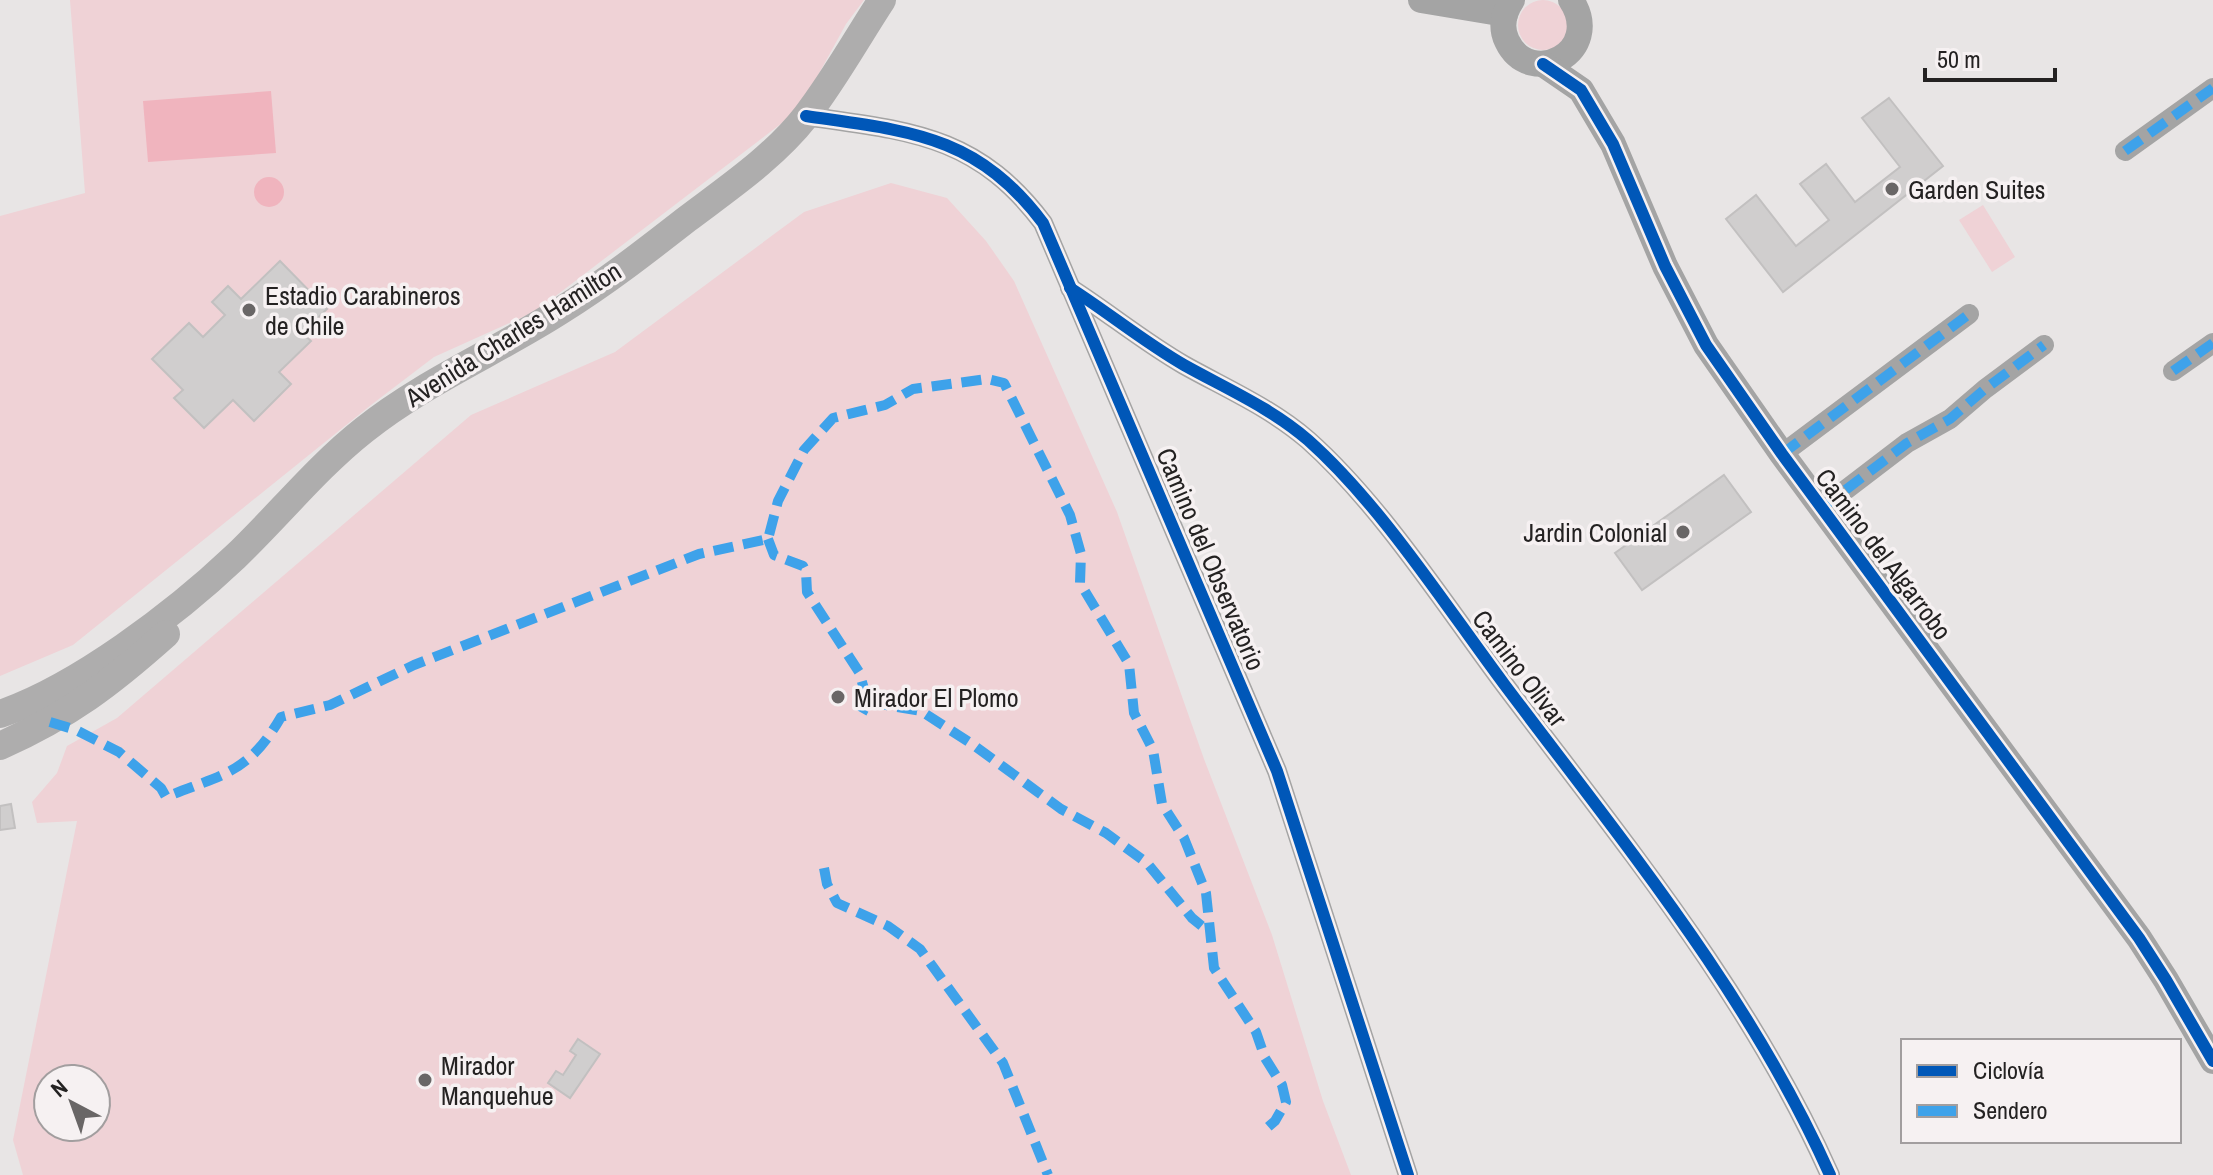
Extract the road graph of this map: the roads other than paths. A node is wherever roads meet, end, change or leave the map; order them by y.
1 (882, 0) edge
2 (1421, 0) edge
3 (1571, 0) edge
4 (1598, 1) edge
5 (1509, 7) edge
6 (1579, 33) junction
7 (1543, 64) junction
8 (2213, 88) edge
9 (1581, 90) junction
10 (806, 116) junction
11 (2125, 151) dead end
12 (1069, 287) junction
13 (1969, 314) dead end
14 (2213, 343) edge
15 (2044, 345) dead end
16 (2173, 371) dead end
17 (1782, 454) junction
18 (1822, 508) junction
19 (233, 559) junction
20 (0, 714) edge
21 (0, 746) edge
22 (2213, 1061) edge
23 (1408, 1175) edge
24 (1830, 1175) edge

1 - 10 main road, Avenida Charles Hamilton
2 - 5 street
3 - 6 street, Camino del Algarrobo
4 - 6 street
5 - 7 street, Camino del Algarrobo
6 - 7 street
6 - 9 street, Camino del Algarrobo
7 - 9 street, Camino del Algarrobo
8 - 11 street
9 - 17 street, Camino del Algarrobo
10 - 12 street, Camino del Observatorio
10 - 19 main road, Avenida Charles Hamilton
12 - 23 street, Camino del Observatorio
12 - 24 street, Camino Olivar
13 - 17 street
14 - 16 street
15 - 18 street
17 - 18 street, Camino del Algarrobo
18 - 22 street, Camino del Algarrobo
19 - 20 main road, Avenida Charles Hamilton
19 - 21 main road, Avenida Charles Hamilton

